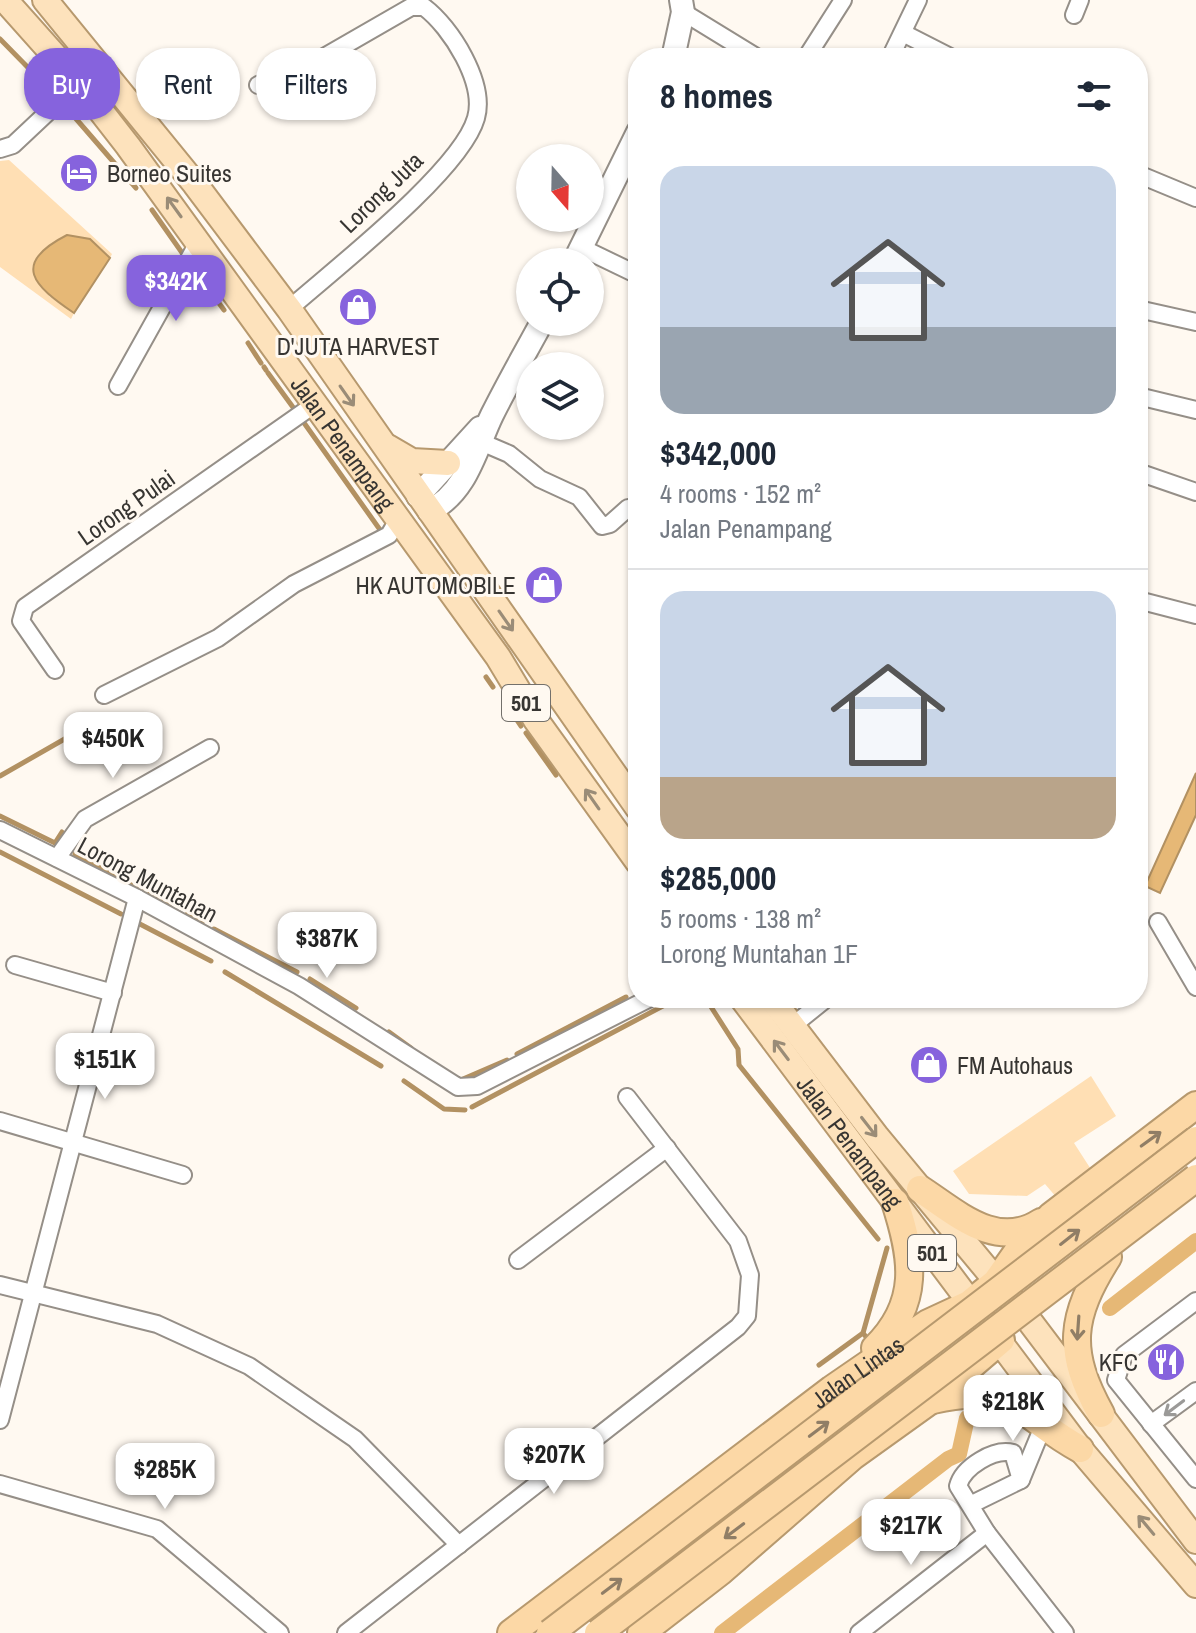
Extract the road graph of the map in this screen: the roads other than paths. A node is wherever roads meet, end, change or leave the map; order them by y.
1 (5, 0) edge
2 (45, 0) edge
3 (843, 0) edge
4 (918, 0) edge
5 (682, 6) edge
6 (903, 33) junction
7 (48, 48) edge
8 (340, 48) edge
9 (675, 48) edge
10 (743, 48) edge
11 (812, 48) edge
12 (895, 48) edge
13 (932, 48) edge
14 (40, 120) edge
15 (107, 120) edge
16 (0, 149) edge
17 (628, 152) edge
18 (1148, 178) edge
19 (1196, 198) edge
20 (199, 241) junction
21 (581, 248) edge
22 (604, 264) edge
23 (628, 272) edge
24 (289, 309) junction
25 (1148, 311) edge
26 (1196, 322) edge
27 (535, 336) edge
28 (118, 386) dead end
29 (1148, 398) edge
30 (315, 404) junction
31 (1196, 410) edge
32 (492, 416) junction
33 (379, 442) junction
34 (481, 442) junction
35 (448, 463) junction
36 (1148, 475) edge
37 (1196, 492) edge
38 (628, 508) dead end
39 (416, 509) junction
40 (1148, 603) edge
41 (1196, 615) edge
42 (55, 670) dead end
43 (104, 695) dead end
44 (210, 748) dead end
45 (628, 795) edge
46 (0, 830) edge
47 (628, 848) edge
48 (57, 858) junction
49 (137, 898) junction
50 (1158, 922) dead end
51 (15, 965) dead end
52 (1196, 987) edge
53 (113, 993) junction
54 (630, 1008) edge
55 (750, 1008) edge
56 (778, 1008) edge
57 (815, 1008) edge
58 (791, 1027) junction
59 (627, 1097) dead end
60 (1196, 1105) edge
61 (0, 1121) edge
62 (1196, 1140) edge
63 (74, 1141) junction
64 (667, 1148) junction
65 (183, 1175) dead end
66 (1196, 1178) edge
67 (920, 1189) junction
68 (1196, 1194) edge
69 (895, 1202) junction
70 (1051, 1216) junction
71 (518, 1260) dead end
72 (1099, 1264) junction
73 (996, 1282) junction
74 (0, 1285) edge
75 (34, 1293) junction
76 (1196, 1301) edge
77 (969, 1304) junction
78 (1028, 1319) junction
79 (998, 1343) junction
80 (889, 1351) junction
81 (832, 1389) junction
82 (1196, 1391) edge
83 (931, 1400) junction
84 (1101, 1414) junction
85 (0, 1420) edge
86 (1044, 1424) junction
87 (1151, 1424) junction
88 (1080, 1449) junction
89 (1196, 1479) edge
90 (1021, 1480) junction
91 (0, 1484) edge
92 (972, 1504) junction
93 (987, 1533) junction
94 (1196, 1541) edge
95 (459, 1545) junction
96 (1196, 1585) edge
97 (280, 1633) edge
98 (346, 1633) edge
99 (511, 1633) edge
100 (550, 1633) edge
101 (598, 1633) edge
102 (641, 1633) edge
103 (859, 1633) edge
104 (1065, 1633) edge

1 - 7 main road, Jalan Penampang
2 - 24 main road, Jalan Penampang / 501
3 - 11 street
4 - 6 street
5 - 9 main road
5 - 10 street
6 - 12 street
6 - 13 street
8 - 24 street, Lorong Juta
14 - 16 street
20 -> 15 main road, Jalan Penampang
17 - 21 main road
18 - 19 street
20 - 28 street
20 - 30 main road, Jalan Penampang
22 - 23 street
24 -> 33 main road, Jalan Penampang / 501
25 - 26 street
27 - 32 main road
29 - 31 street
30 - 39 main road, Jalan Penampang
30 - 42 street, Lorong Pulai
32 - 34 main road
32 - 35 main road
33 - 35 main road
33 - 39 main road, Jalan Penampang / 501
34 - 38 street
34 - 39 main road
35 - 39 main road
36 - 37 street
39 - 43 street
39 -> 45 main road, Jalan Penampang / 501
47 -> 39 main road, Jalan Penampang / 501
40 - 41 street
44 - 48 street
46 - 48 street, Lorong Muntahan
48 - 49 street, Lorong Muntahan
49 - 53 street
49 - 54 street, Lorong Muntahan
50 - 52 street
51 - 53 street
53 - 63 street
69 -> 55 main road, Jalan Penampang / 501
56 - 58 main road, Jalan Penampang / 501
57 - 58 street
58 -> 67 main road, Jalan Penampang / 501
59 - 64 street
70 -> 60 highway, Jalan Lintas
61 - 63 street
100 -> 62 highway, Jalan Lintas, bridge
63 - 65 street
63 - 75 street
64 - 71 street
64 - 95 street
66 -> 101 highway, Jalan Lintas, bridge
67 - 70 highway
67 - 73 main road, Jalan Penampang / 501
68 - 72 highway
69 - 77 main road, Jalan Penampang / 501
69 - 81 highway
70 - 72 highway
70 - 73 highway, Jalan Lintas
72 - 78 highway
72 -> 84 highway
73 - 77 highway, Jalan Lintas
73 - 78 main road, Jalan Penampang / 501
74 - 75 street
75 - 85 street
75 - 95 street
76 - 87 street
77 - 79 main road, Jalan Penampang / 501
77 - 80 highway, Jalan Lintas
78 - 79 highway
78 - 84 main road, Jalan Penampang / 501
79 - 83 highway
79 - 88 main road, Jalan Penampang / 501
80 - 81 highway, Jalan Lintas
80 - 83 highway
81 - 99 highway, Jalan Lintas
82 -> 87 street
83 - 86 highway
83 - 102 highway
84 - 94 main road, Jalan Penampang / 501
86 - 88 highway
86 - 90 street
87 - 89 street
96 -> 88 main road, Jalan Penampang / 501
90 - 92 street
90 - 92 street
91 - 97 street
92 - 93 street
93 - 103 street
93 - 104 street
95 - 98 street

